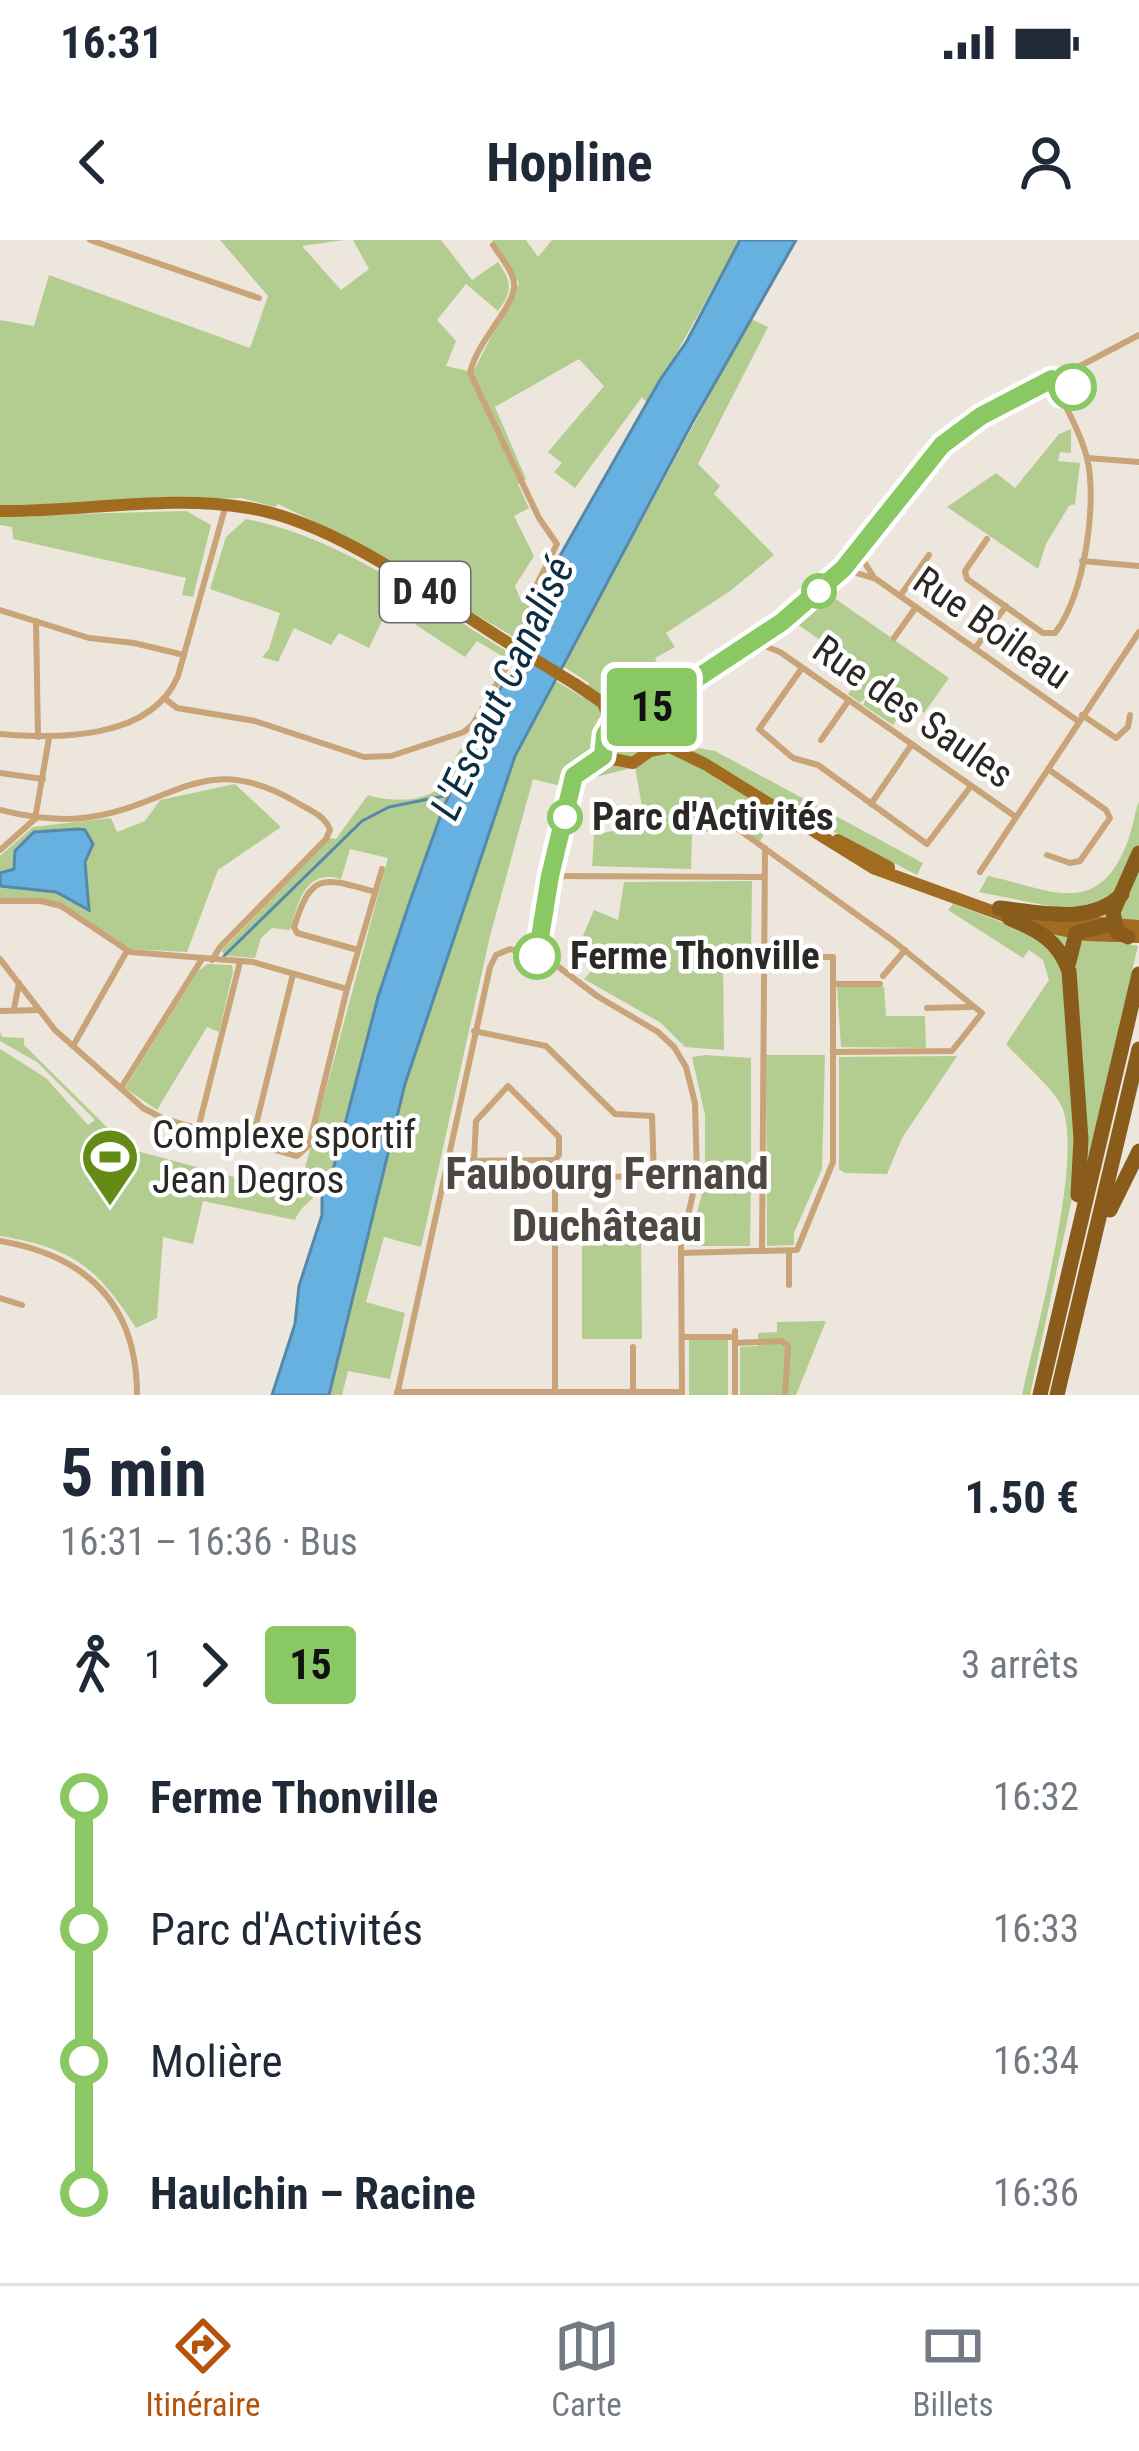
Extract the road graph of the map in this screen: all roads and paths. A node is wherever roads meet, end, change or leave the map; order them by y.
1 (90, 240) edge
2 (493, 245) dead end
3 (259, 298) dead end
4 (1139, 335) edge
5 (1052, 379) junction
6 (1087, 458) junction
7 (1139, 463) edge
8 (225, 508) junction
9 (0, 511) edge
10 (987, 538) dead end
11 (858, 552) junction
12 (929, 555) dead end
13 (1082, 561) junction
14 (1139, 566) edge
15 (843, 569) junction
16 (876, 579) junction
17 (900, 596) junction
18 (1006, 606) junction
19 (916, 607) junction
20 (0, 610) edge
21 (36, 621) junction
22 (772, 630) junction
23 (1139, 632) edge
24 (894, 638) dead end
25 (754, 642) junction
26 (516, 644) junction
27 (975, 649) junction
28 (780, 652) junction
29 (184, 656) junction
30 (802, 668) junction
31 (164, 698) junction
32 (849, 700) junction
33 (603, 703) junction
34 (653, 707) junction
35 (1130, 716) dead end
36 (1080, 718) junction
37 (628, 719) junction
38 (608, 730) junction
39 (648, 733) junction
40 (0, 734) edge
41 (38, 737) junction
42 (49, 738) junction
43 (821, 740) dead end
44 (912, 744) junction
45 (671, 748) junction
46 (606, 749) junction
47 (646, 754) junction
48 (621, 763) junction
49 (1048, 770) junction
50 (0, 773) edge
51 (44, 779) junction
52 (573, 785) junction
53 (971, 786) junction
54 (871, 804) junction
55 (0, 810) edge
56 (1016, 817) junction
57 (35, 819) junction
58 (724, 819) dead end
59 (765, 848) junction
60 (0, 850) edge
61 (1139, 853) edge
62 (1047, 855) dead end
63 (382, 869) dead end
64 (980, 872) dead end
65 (550, 876) junction
66 (762, 877) junction
67 (375, 892) junction
68 (1122, 894) junction
69 (0, 901) edge
70 (1004, 913) junction
71 (1126, 930) edge
72 (1076, 933) junction
73 (358, 950) junction
74 (905, 950) junction
75 (127, 951) junction
76 (537, 957) junction
77 (762, 957) junction
78 (0, 959) edge
79 (202, 959) junction
80 (212, 960) junction
81 (239, 962) junction
82 (1069, 971) junction
83 (293, 974) junction
84 (1139, 974) edge
85 (19, 983) junction
86 (833, 984) junction
87 (347, 989) junction
88 (927, 1008) dead end
89 (14, 1010) junction
90 (38, 1010) junction
91 (978, 1010) junction
92 (0, 1011) edge
93 (475, 1031) junction
94 (73, 1046) junction
95 (1139, 1049) edge
96 (834, 1052) junction
97 (120, 1090) junction
98 (198, 1129) junction
99 (251, 1144) junction
100 (1139, 1151) edge
101 (474, 1160) junction
102 (555, 1160) junction
103 (446, 1161) junction
104 (697, 1176) junction
105 (762, 1176) junction
106 (654, 1177) junction
107 (555, 1178) junction
108 (0, 1241) edge
109 (762, 1251) junction
110 (789, 1251) junction
111 (681, 1253) junction
112 (789, 1286) dead end
113 (0, 1298) edge
114 (22, 1305) dead end
115 (1067, 1316) junction
116 (682, 1337) junction
117 (735, 1337) junction
118 (633, 1347) dead end
119 (633, 1392) junction
120 (560, 1393) edge
121 (682, 1393) edge
122 (397, 1394) edge
123 (454, 1394) edge
124 (137, 1395) edge
125 (735, 1395) edge
126 (785, 1395) edge
127 (1040, 1395) edge
128 (1058, 1395) edge

1 - 3 street
2 - 26 street
4 - 5 street
5 - 6 street
5 - 11 street
6 - 7 street
6 - 13 street
8 - 9 main road, D 40
8 - 26 main road, D 40
8 - 29 street
10 - 18 street
11 - 15 street
11 - 16 street, Rue Boileau
12 - 17 street
13 - 14 street
13 - 18 street
15 - 16 street, Rue Boileau
15 - 22 street
16 - 17 street, Rue Boileau
17 - 19 street, Rue Boileau
18 - 27 street
19 - 24 street
19 - 27 street, Rue Boileau
20 - 21 street
21 - 29 street
21 - 41 street
22 - 25 street
22 - 28 street, Rue des Saules
23 - 36 street
25 - 28 street, Rue des Saules
25 - 34 street
26 - 31 street
26 - 33 main road, D 40, bridge
27 - 36 street, Rue Boileau
28 - 30 street, Rue des Saules
29 - 31 street
30 - 32 street, Rue des Saules
30 - 54 street
31 - 42 street
32 - 43 street
32 - 44 street, Rue des Saules
33 - 37 main road, D 40
33 - 38 main road
34 - 37 street
34 - 39 street
35 - 36 street
36 - 49 street
37 - 38 main road
37 - 39 main road
38 - 46 main road
39 - 45 main road
39 - 47 main road
40 - 41 street
41 - 42 street
42 - 51 street
44 - 53 street, Rue des Saules
44 - 54 street
45 - 47 main road
45 - 70 main road
46 - 48 main road
46 - 52 street
47 - 48 main road
48 - 52 street
49 - 56 street
49 - 62 street
50 - 51 street
51 - 57 street
52 - 65 street
53 - 54 street
53 - 56 street, Rue des Saules
55 - 57 street
56 - 64 street
57 - 60 street
57 - 80 street
58 - 59 street
59 - 66 street
59 - 74 street
61 - 68 highway
63 - 67 street
65 - 66 street
65 - 76 street
66 - 77 street
67 - 73 street
67 - 73 street
68 - 70 highway
68 - 71 highway
69 - 75 street
70 - 71 main road
70 - 72 main road
70 - 82 highway
71 - 72 highway
71 - 72 main road
72 - 82 highway
73 - 87 street
74 - 86 street
74 - 91 street
75 - 79 street
75 - 94 street
76 - 93 street
76 - 104 street
77 - 86 street
77 - 105 street
78 - 85 street
79 - 80 street
79 - 97 street
80 - 81 street
81 - 83 street
81 - 98 street
82 - 115 highway
83 - 87 street
83 - 99 street
84 - 115 highway
85 - 89 street
85 - 90 street
86 - 96 street
87 - 99 street
88 - 91 street
89 - 90 street
89 - 92 street
90 - 94 street
91 - 96 street
93 - 103 street
93 - 106 street
94 - 97 street
95 - 115 highway
96 - 110 street
97 - 98 street
98 - 99 street
100 - 115 highway
101 - 102 street
101 - 102 street
101 - 103 street
102 - 107 street
103 - 122 street
104 - 105 street
104 - 106 street
104 - 111 street
105 - 109 street
106 - 107 street
107 - 120 street
108 - 124 street
109 - 110 street
109 - 111 street
110 - 112 street
111 - 116 street
113 - 114 street
115 - 127 highway
115 - 128 highway
116 - 117 street
116 - 121 street
117 - 125 street
117 - 126 street
118 - 119 street
119 - 120 street
119 - 121 street
120 - 123 street
122 - 123 street

